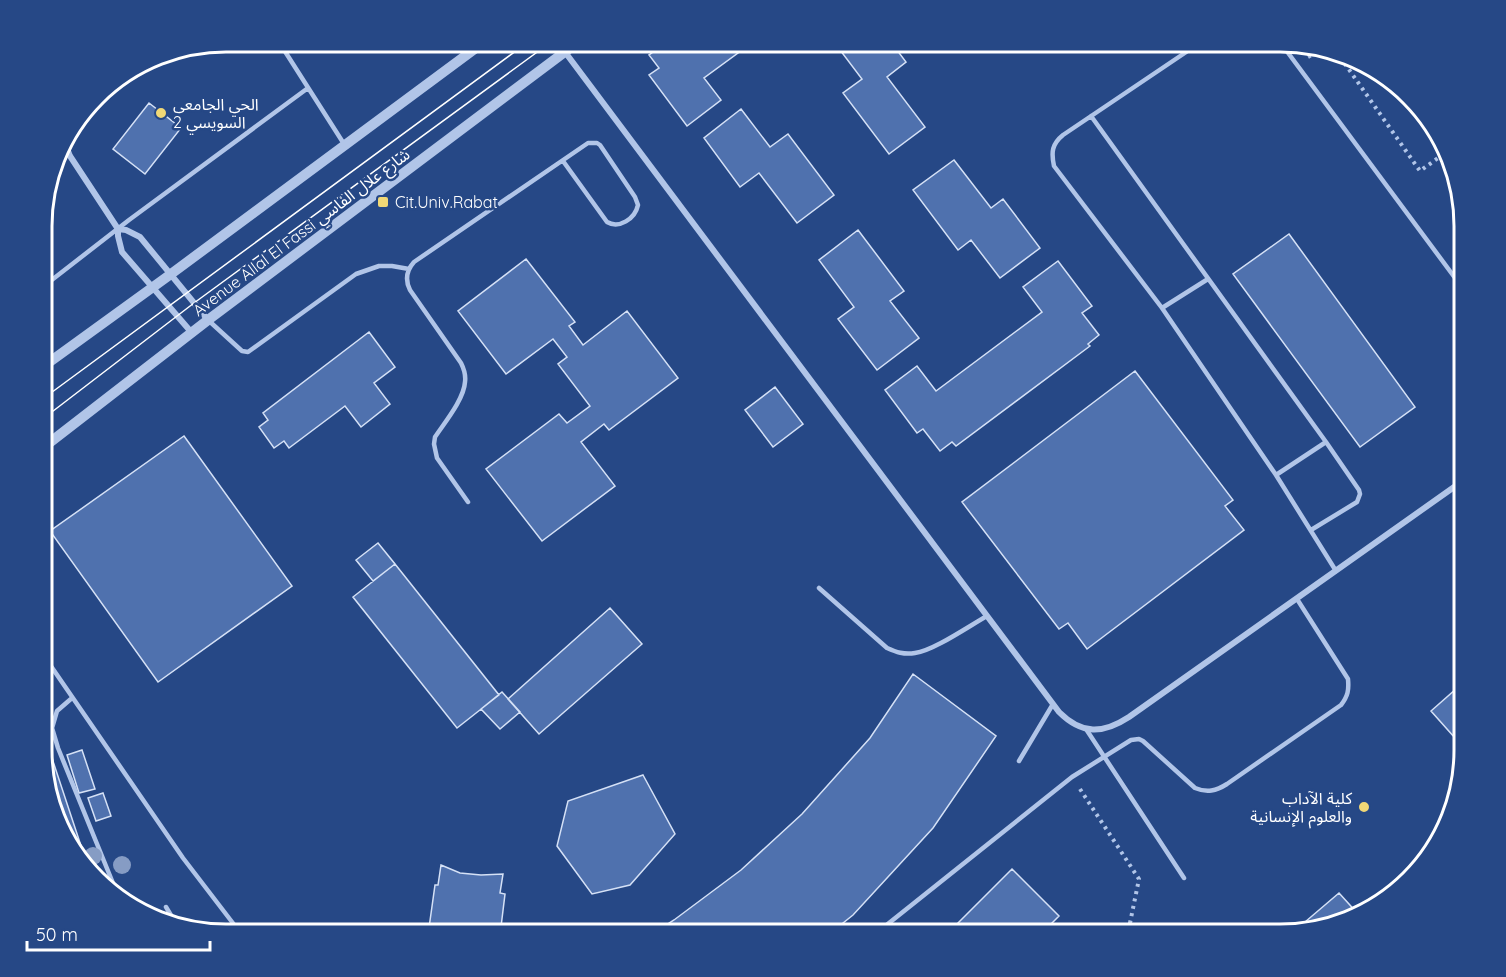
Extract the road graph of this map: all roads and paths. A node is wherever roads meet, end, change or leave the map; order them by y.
1 (285, 52) edge
2 (470, 52) edge
3 (565, 52) joint
4 (1186, 52) edge
5 (1288, 53) edge
6 (1347, 66) edge
7 (308, 88) junction
8 (1090, 116) junction
9 (344, 144) junction
10 (69, 153) edge
11 (1439, 158) edge
12 (563, 161) junction
13 (118, 229) junction
14 (409, 269) junction
15 (171, 274) junction
16 (1453, 275) edge
17 (1208, 279) junction
18 (52, 280) edge
19 (153, 287) junction
20 (1162, 308) junction
21 (208, 320) junction
22 (192, 333) junction
23 (52, 360) edge
24 (52, 441) edge
25 (1326, 442) junction
26 (1276, 475) junction
27 (1453, 488) edge
28 (468, 502) dead end
29 (1311, 530) junction
30 (1336, 571) junction
31 (819, 588) dead end
32 (1297, 599) junction
33 (987, 616) junction
34 (52, 668) edge
35 (72, 698) junction
36 (1053, 704) junction
37 (52, 728) edge
38 (52, 728) edge
39 (1086, 729) junction
40 (1105, 756) junction
41 (1019, 761) dead end
42 (1072, 777) junction
43 (1184, 878) dead end
44 (112, 881) edge
45 (166, 908) dead end
46 (170, 915) edge
47 (234, 924) edge
48 (888, 924) edge
49 (1131, 924) edge

1 - 7 lane
2 - 9 street
3 - 21 street, Avenue Allal El Fassi شارع علال الفاسي
3 - 33 street
4 - 8 lane
5 - 16 lane
6 - 11 path
7 - 9 lane
7 - 13 lane
8 - 17 lane
8 - 20 lane
9 - 15 street
10 - 13 street
12 - 12 lane
12 - 14 lane
13 - 15 street
13 - 18 lane
13 - 19 street
14 - 21 lane
14 - 28 lane
15 - 19 street
15 - 21 street
17 - 20 lane
17 - 25 lane
19 - 22 street
19 - 23 street
20 - 26 lane
21 - 22 street, Avenue Allal El Fassi شارع علال الفاسي
22 - 24 street, Avenue Allal El Fassi شارع علال الفاسي
25 - 26 lane
25 - 29 lane
26 - 29 lane
27 - 30 street
29 - 30 lane
30 - 32 street
31 - 33 lane
32 - 39 street
32 - 40 lane
33 - 36 street
34 - 35 lane
35 - 37 lane
35 - 47 lane
36 - 39 street
36 - 41 lane
38 - 44 lane
39 - 40 lane
40 - 42 lane
40 - 43 lane
42 - 48 lane
42 - 49 path
45 - 46 lane

